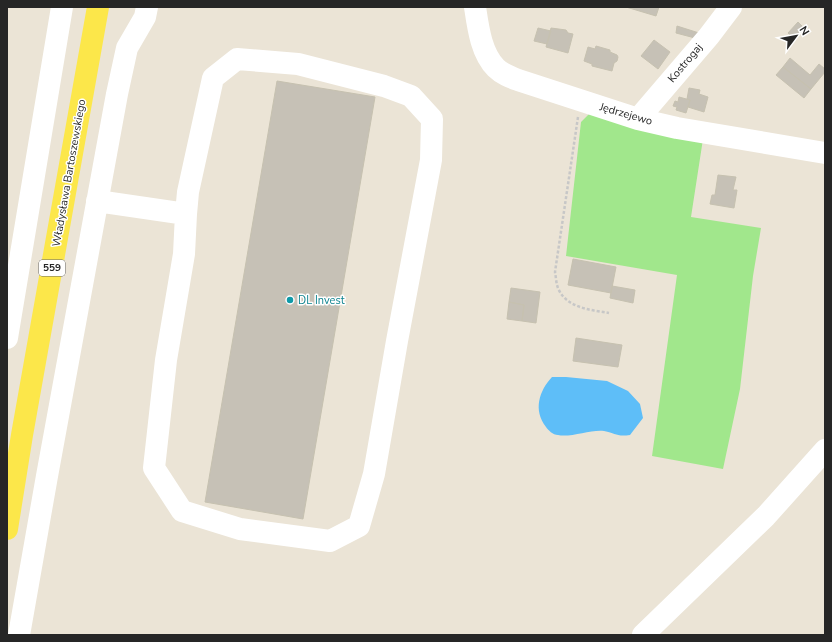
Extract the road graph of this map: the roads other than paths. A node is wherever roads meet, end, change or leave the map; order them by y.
1 (62, 7) edge
2 (98, 7) edge
3 (148, 7) edge
4 (475, 7) edge
5 (731, 7) edge
6 (638, 119) junction
7 (825, 153) edge
8 (97, 200) junction
9 (186, 214) junction
10 (7, 338) edge
11 (825, 450) edge
12 (7, 529) edge
13 (19, 635) edge
14 (643, 635) edge

1 - 10 street
2 - 12 main road, Władysława Bartoszewskiego / 559
3 - 8 street
4 - 6 street, Jędrzejewo
5 - 6 street, Kostrogaj
6 - 7 street, Jędrzejewo
8 - 9 street
8 - 13 street
9 - 9 street
11 - 14 street

